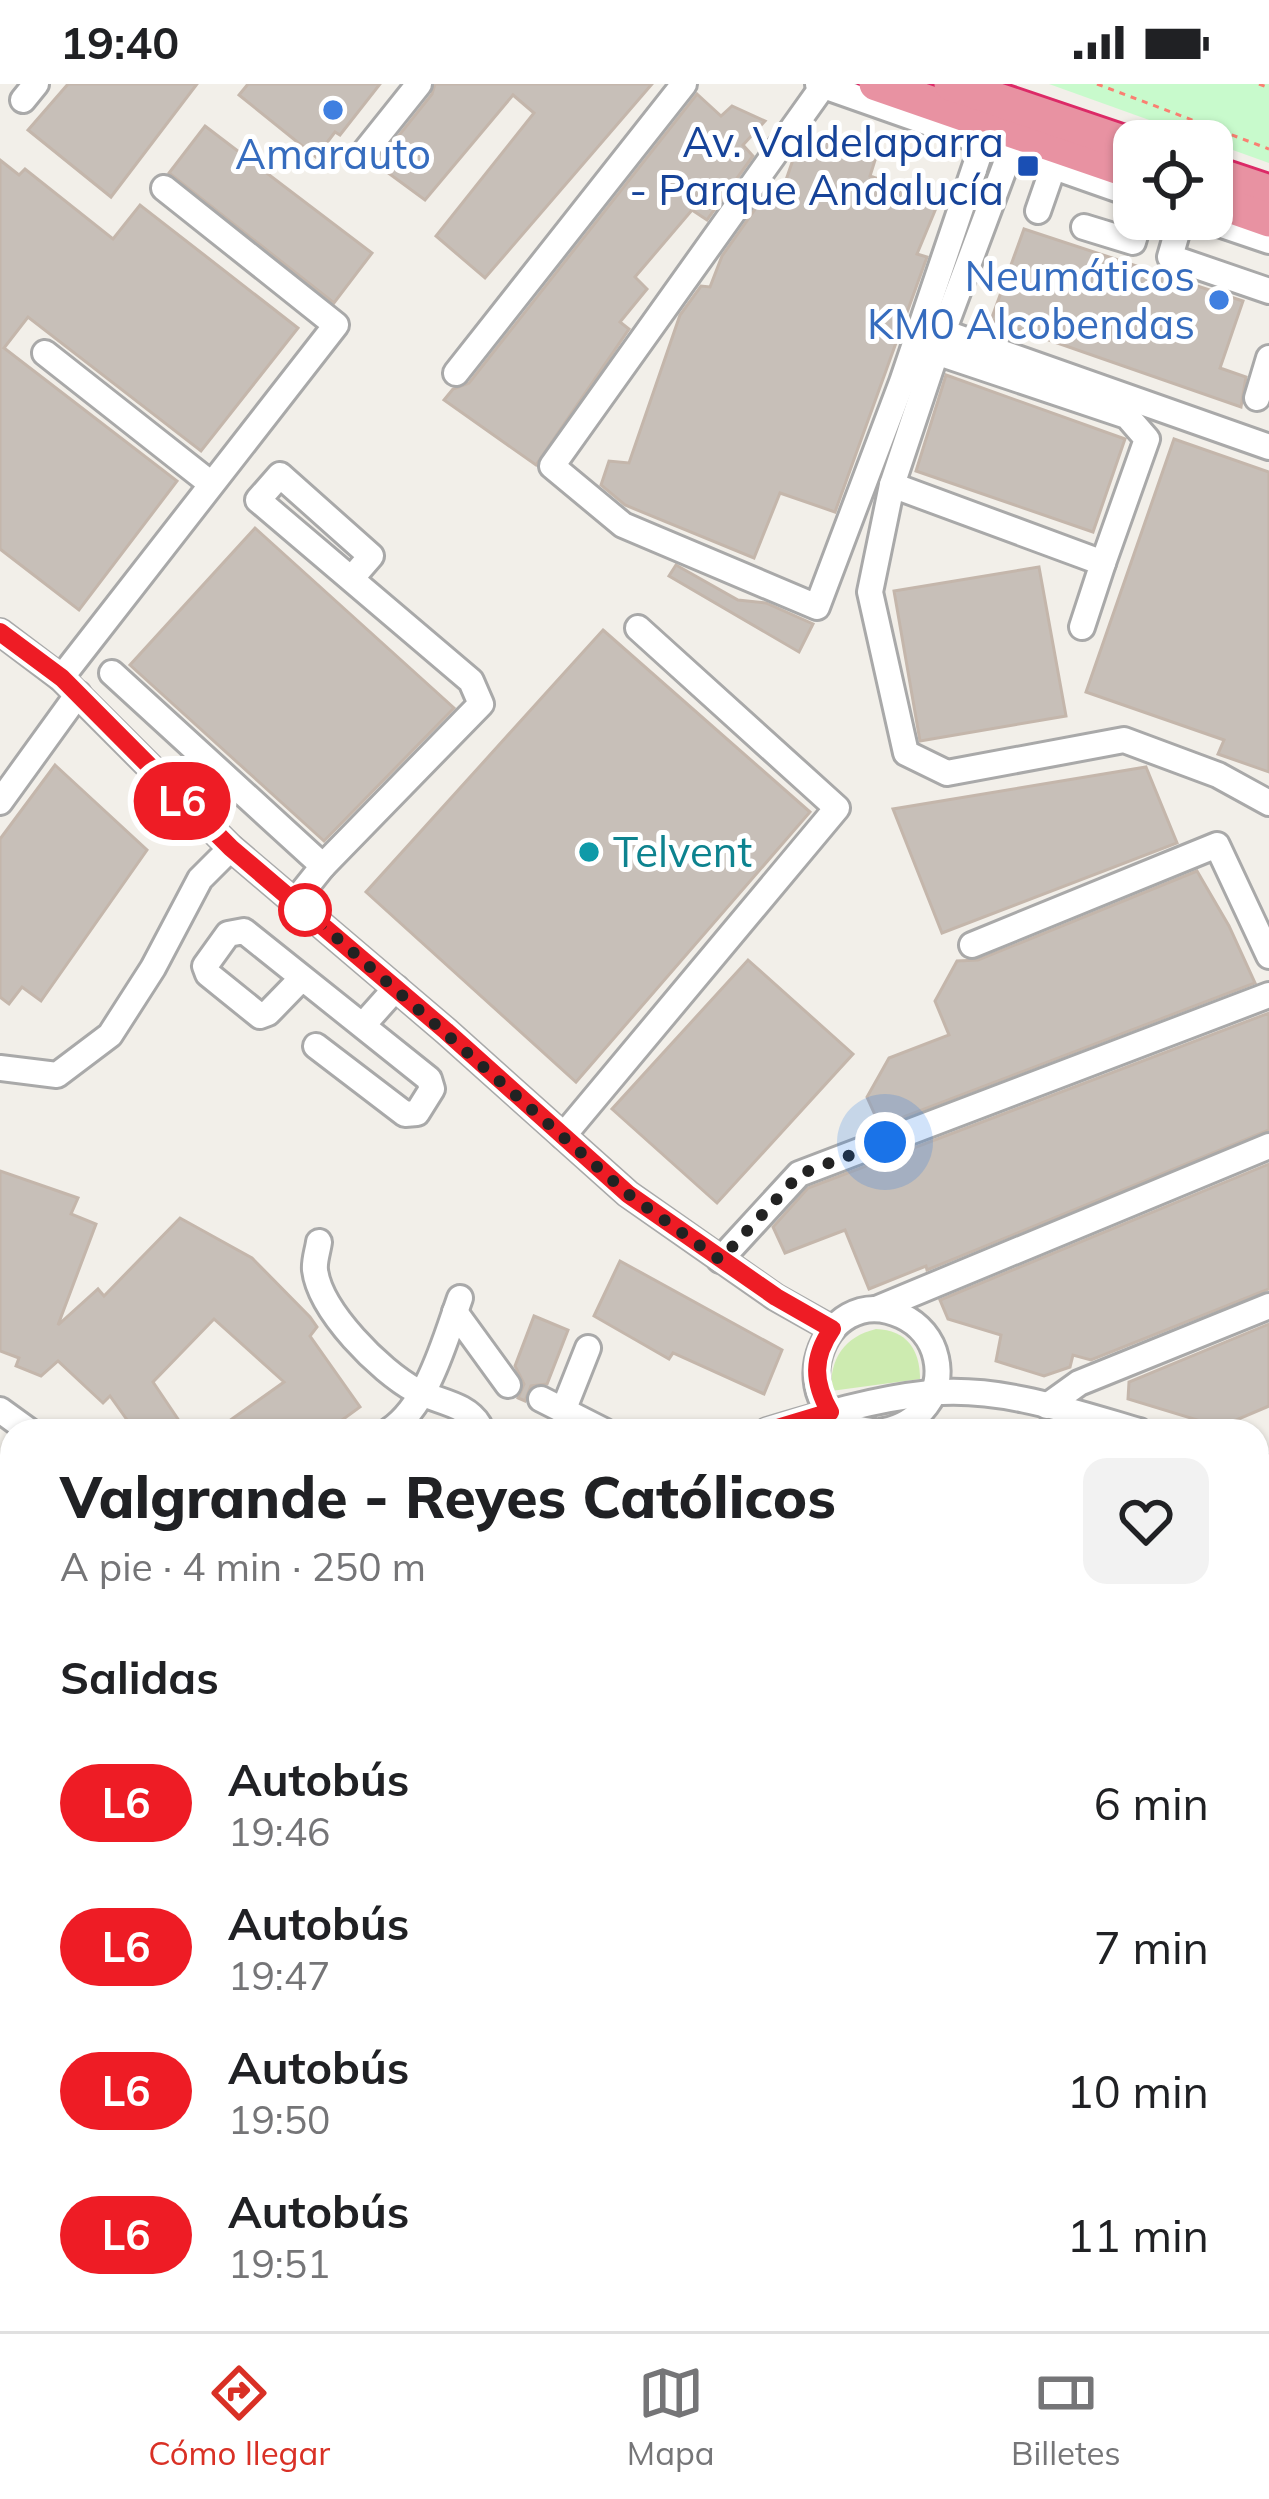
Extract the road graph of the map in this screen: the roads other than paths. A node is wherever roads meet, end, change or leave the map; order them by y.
1 (419, 84) edge
2 (684, 84) edge
3 (876, 84) edge
4 (951, 84) edge
5 (820, 85) edge
6 (1113, 139) edge
7 (983, 142) junction
8 (1010, 152) junction
9 (363, 154) dead end
10 (1113, 166) edge
11 (1053, 167) junction
12 (1233, 180) edge
13 (164, 188) dead end
14 (1113, 188) edge
15 (1269, 192) edge
16 (1233, 207) edge
17 (1038, 211) dead end
18 (1269, 220) edge
19 (1084, 227) dead end
20 (1233, 229) edge
21 (1113, 236) edge
22 (1175, 240) edge
23 (1269, 241) edge
24 (1269, 291) edge
25 (940, 342) junction
26 (45, 353) dead end
27 (1269, 358) edge
28 (456, 373) dead end
29 (1257, 398) dead end
30 (1269, 447) edge
31 (210, 483) junction
32 (892, 485) junction
33 (1103, 563) junction
34 (351, 580) junction
35 (1082, 627) dead end
36 (638, 628) dead end
37 (0, 632) edge
38 (112, 674) dead end
39 (70, 686) junction
40 (0, 802) edge
41 (1269, 803) edge
42 (231, 848) junction
43 (323, 866) junction
44 (295, 901) junction
45 (972, 945) dead end
46 (1269, 956) edge
47 (302, 978) dead end
48 (396, 988) junction
49 (1269, 995) edge
50 (363, 1025) junction
51 (316, 1046) dead end
52 (0, 1068) edge
53 (562, 1136) junction
54 (1269, 1146) edge
55 (319, 1242) dead end
56 (720, 1260) junction
57 (1269, 1306) edge
58 (876, 1309) junction
59 (832, 1329) junction
60 (588, 1348) dead end
61 (508, 1385) dead end
62 (934, 1392) junction
63 (421, 1394) junction
64 (1046, 1406) junction
65 (830, 1412) junction
66 (404, 1419) edge
67 (476, 1419) edge
68 (578, 1419) edge
69 (807, 1419) edge
70 (839, 1419) edge
71 (915, 1419) edge
72 (1094, 1419) edge

1 - 9 street
2 - 28 street
3 - 10 highway
4 - 6 highway
5 - 7 street
5 - 7 street
7 - 8 street
8 - 11 street
8 - 25 street
11 - 14 street
11 - 17 street
12 - 15 highway
13 - 31 street
16 - 18 highway
19 - 21 street
20 - 23 street
22 - 24 street
25 - 30 street
25 - 32 street
25 - 33 street
26 - 31 street
27 - 29 street
31 - 39 street
32 - 33 street
32 - 41 street
33 - 35 street
34 - 34 street
34 - 43 street
36 - 53 street
37 - 39 street
38 - 43 street
39 - 40 street
39 - 42 street
42 - 44 street
42 - 52 street
43 - 44 street
44 - 48 street
45 - 46 street
47 - 50 street
48 - 50 street
48 - 53 street
49 - 56 street
50 - 51 street
53 - 56 street
54 - 58 street
55 - 63 street
56 - 59 street
57 - 64 street
58 - 59 street
58 - 62 street
59 - 65 street
60 - 68 street
61 - 63 street
62 - 64 street
62 - 65 street
62 - 71 street
63 - 66 street
63 - 67 street
64 - 72 street
65 - 69 street
65 - 70 street

